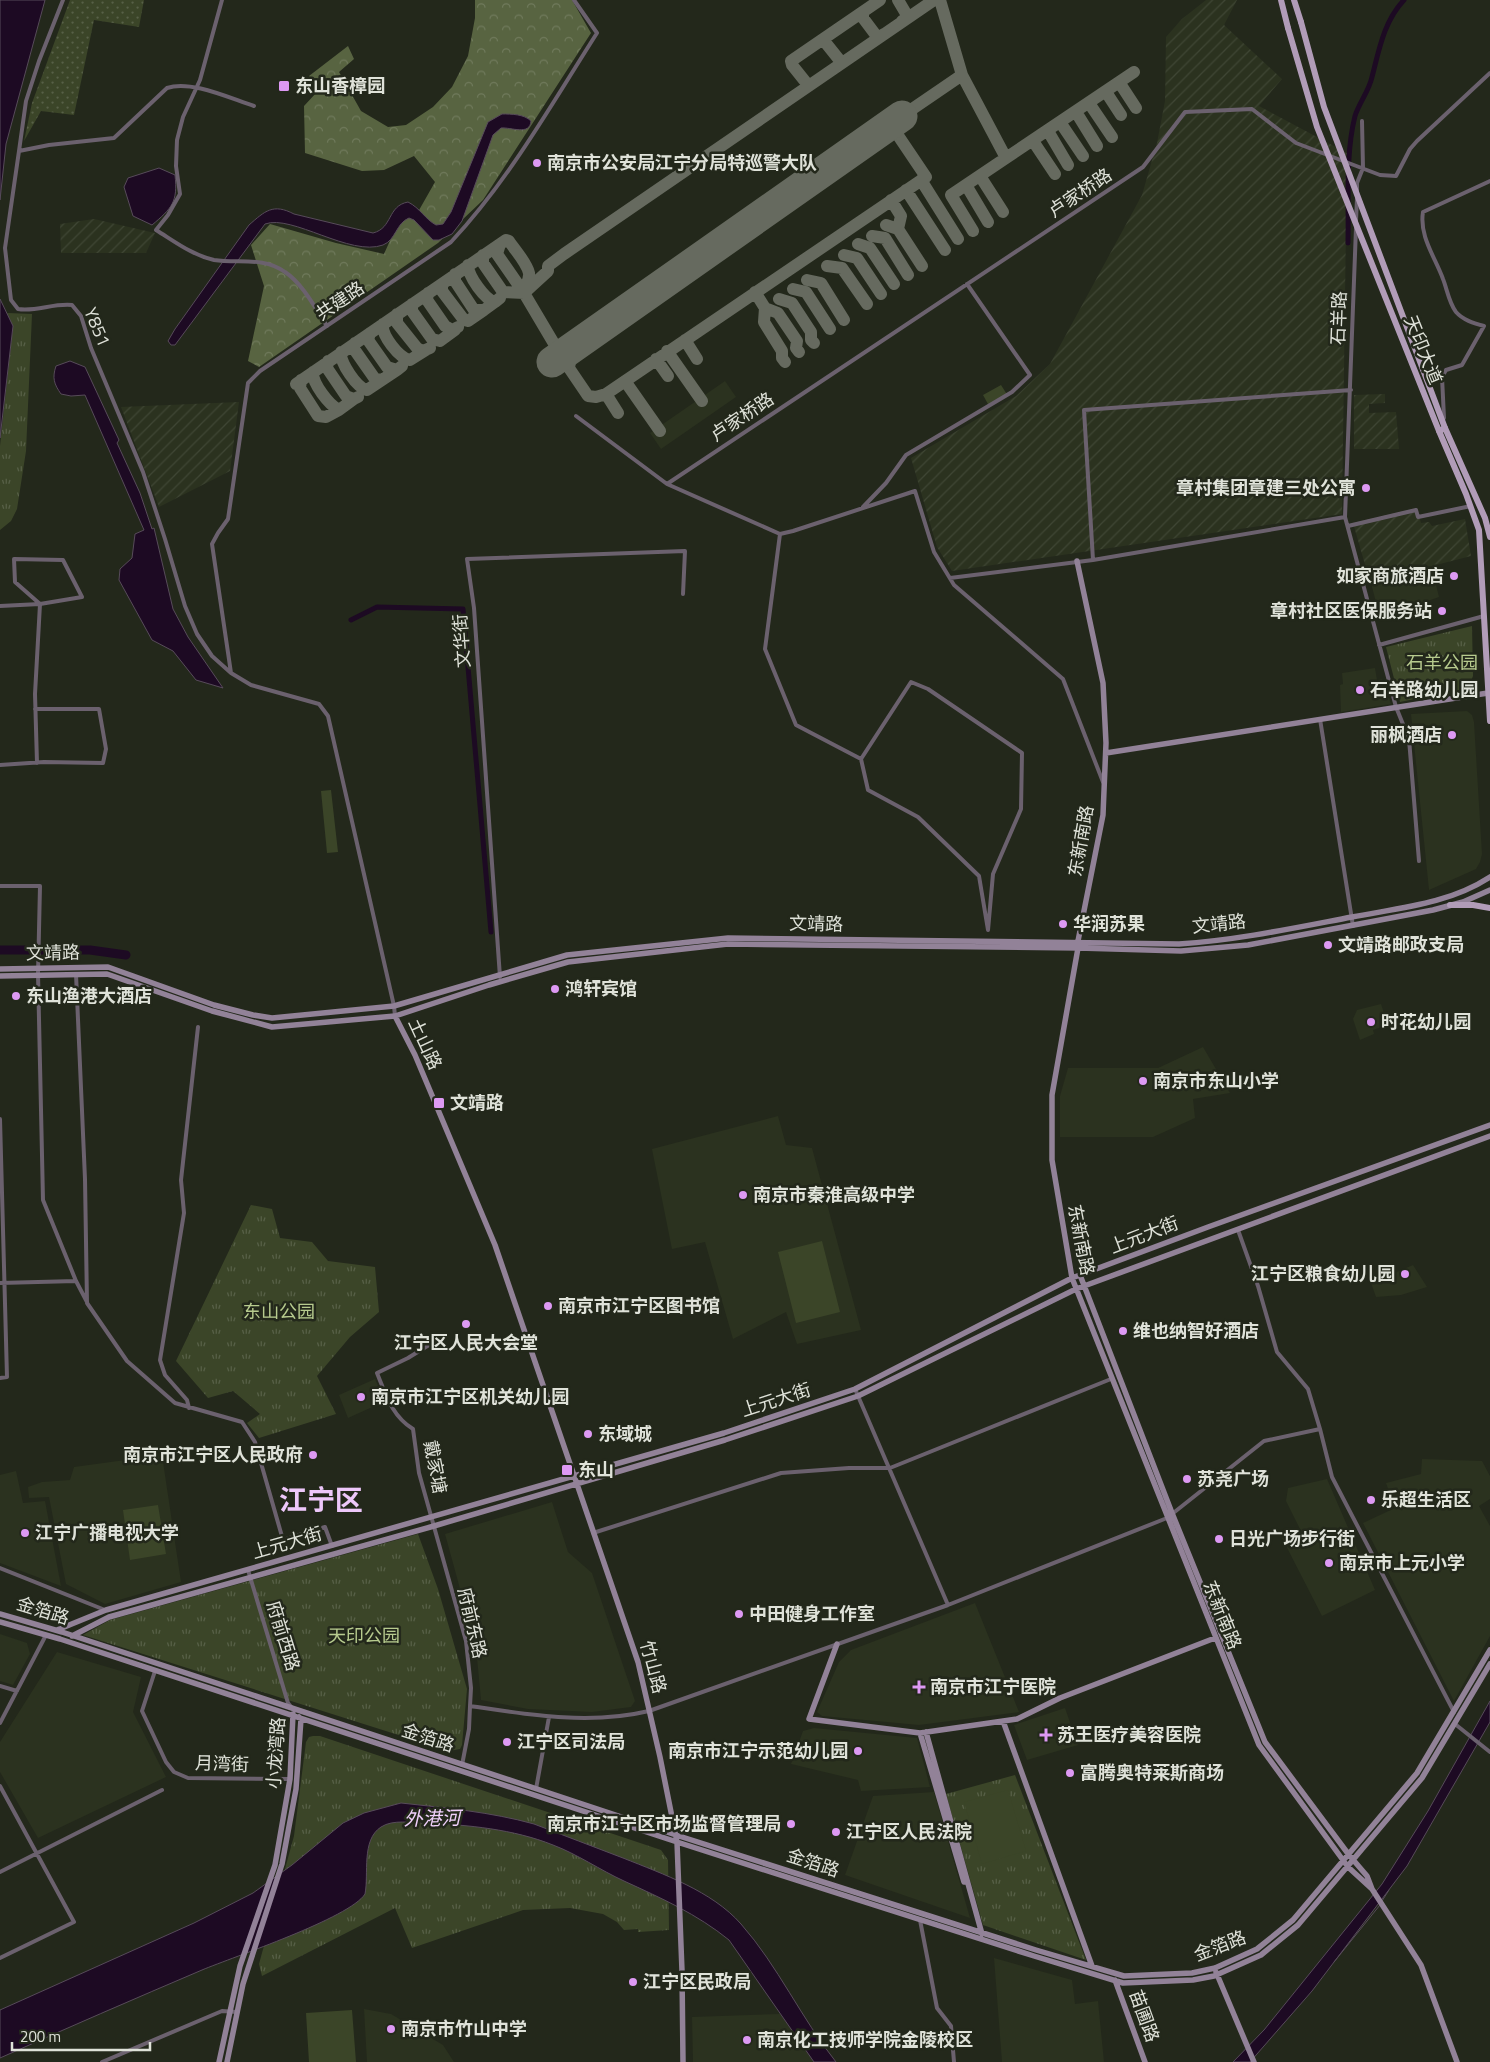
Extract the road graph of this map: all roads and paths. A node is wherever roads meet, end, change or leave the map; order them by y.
1 (63, 0) edge
2 (222, 0) edge
3 (574, 0) edge
4 (1281, 0) edge
5 (1294, 0) edge
6 (1490, 73) edge
7 (196, 88) junction
8 (254, 106) dead end
9 (1362, 121) dead end
10 (19, 151) junction
11 (1363, 168) junction
12 (1490, 181) edge
13 (967, 284) junction
14 (327, 326) junction
15 (1351, 390) junction
16 (576, 416) dead end
17 (1442, 429) junction
18 (666, 484) junction
19 (1471, 506) junction
20 (861, 509) junction
21 (1346, 517) junction
22 (1488, 517) edge
23 (1477, 522) junction
24 (1489, 525) edge
25 (1348, 526) junction
26 (1479, 530) junction
27 (780, 534) junction
28 (1490, 537) edge
29 (1093, 560) junction
30 (1077, 562) junction
31 (950, 578) junction
32 (683, 594) dead end
33 (40, 604) junction
34 (0, 606) edge
35 (1484, 616) junction
36 (1379, 645) junction
37 (230, 673) junction
38 (1488, 693) junction
39 (1396, 707) junction
40 (35, 708) junction
41 (1320, 719) junction
42 (1490, 720) edge
43 (1106, 753) junction
44 (861, 760) junction
45 (37, 762) junction
46 (0, 765) edge
47 (1104, 785) junction
48 (1419, 861) dead end
49 (1490, 877) edge
50 (0, 886) edge
51 (1490, 890) edge
52 (1450, 905) junction
53 (1490, 908) edge
54 (1352, 917) junction
55 (1353, 926) junction
56 (1078, 944) junction
57 (0, 969) edge
58 (38, 969) junction
59 (76, 974) junction
60 (0, 976) edge
61 (501, 978) junction
62 (394, 1006) junction
63 (395, 1016) junction
64 (198, 1027) dead end
65 (0, 1118) edge
66 (1490, 1125) edge
67 (1490, 1136) edge
68 (1238, 1230) junction
69 (1080, 1275) junction
70 (1072, 1278) junction
71 (76, 1281) junction
72 (2, 1283) edge
73 (1084, 1286) junction
74 (1076, 1289) junction
75 (87, 1303) junction
76 (429, 1345) dead end
77 (0, 1378) edge
78 (1111, 1379) junction
79 (855, 1389) junction
80 (858, 1396) junction
81 (189, 1408) junction
82 (1320, 1430) junction
83 (890, 1468) junction
84 (573, 1475) junction
85 (576, 1484) junction
86 (1172, 1513) junction
87 (432, 1518) junction
88 (1167, 1518) junction
89 (434, 1526) junction
90 (594, 1534) junction
91 (332, 1546) junction
92 (0, 1568) edge
93 (248, 1570) junction
94 (250, 1578) junction
95 (948, 1605) junction
96 (106, 1610) junction
97 (0, 1614) edge
98 (0, 1622) edge
99 (56, 1631) junction
100 (46, 1635) junction
101 (72, 1636) junction
102 (1215, 1638) junction
103 (60, 1639) junction
104 (837, 1644) junction
105 (1490, 1650) edge
106 (1490, 1664) edge
107 (155, 1671) junction
108 (0, 1686) edge
109 (17, 1691) junction
110 (470, 1706) junction
111 (293, 1710) junction
112 (649, 1712) junction
113 (1454, 1712) junction
114 (293, 1717) junction
115 (549, 1717) junction
116 (301, 1719) junction
117 (1004, 1721) junction
118 (0, 1723) edge
119 (1455, 1724) junction
120 (923, 1732) junction
121 (1490, 1752) edge
122 (462, 1765) junction
123 (290, 1779) junction
124 (0, 1786) edge
125 (536, 1789) junction
126 (162, 1790) dead end
127 (676, 1834) junction
128 (676, 1842) junction
129 (37, 1854) junction
130 (1349, 1855) junction
131 (1343, 1860) junction
132 (1354, 1861) junction
133 (279, 1864) junction
134 (1348, 1867) junction
135 (0, 1872) edge
136 (1372, 1889) junction
137 (920, 1920) junction
138 (980, 1932) junction
139 (982, 1940) junction
140 (0, 1958) edge
141 (1092, 1966) junction
142 (1214, 1968) junction
143 (1215, 1975) junction
144 (1115, 1980) junction
145 (230, 2010) junction
146 (237, 2012) junction
147 (1248, 2054) junction
148 (102, 2062) edge
149 (219, 2062) edge
150 (227, 2062) edge
151 (684, 2062) edge
152 (954, 2062) edge
153 (1145, 2062) edge
154 (1250, 2062) edge
155 (1254, 2062) edge
156 (1458, 2062) edge

1 - 10 street, Y851
2 - 7 street
3 - 14 street, 共建路
4 - 17 main road, 天印大道, bridge
5 - 17 main road, 天印大道, bridge
6 - 11 street, 卢家桥路
7 - 8 street
7 - 10 street
7 - 14 street
9 - 11 street, 石羊路
10 - 37 street, Y851
11 - 13 street, 卢家桥路
11 - 15 street, 石羊路
12 - 17 street
13 - 18 street, 卢家桥路
13 - 20 street
14 - 37 street, 共建路
15 - 21 street, 石羊路
15 - 29 street
16 - 18 street
17 - 19 main road, 天印大道
17 - 22 main road, 天印大道
18 - 27 street
19 - 23 main road, 天印大道
19 - 25 street
20 - 27 street
20 - 31 street
21 - 25 street, 石羊路
21 - 29 street
22 - 23 main road
22 - 24 main road, 天印大道
23 - 26 main road, 天印大道
24 - 26 main road
24 - 28 main road, 天印大道
25 - 36 street, 石羊路
26 - 35 main road, 天印大道
27 - 44 street
29 - 30 street
30 - 31 street
30 - 43 main road, 东新南路
31 - 47 street
32 - 61 street, 文华街
33 - 33 street
33 - 34 street
33 - 40 street
35 - 36 street
35 - 38 main road, 天印大道
36 - 39 street, 石羊路
37 - 62 street, 土山路
38 - 39 main road
38 - 42 main road, 天印大道
39 - 41 main road
39 - 48 street, 石羊路
40 - 45 street
40 - 45 street
41 - 43 main road
41 - 54 street
43 - 47 main road, 东新南路
44 - 44 street
45 - 46 street
47 - 56 main road, 东新南路
49 - 54 main road, 文靖路
50 - 58 street
51 - 52 main road, 文靖路
52 - 53 main road
52 - 55 main road, 文靖路
54 - 55 street
54 - 56 main road, 文靖路
55 - 56 main road, 文靖路
56 - 61 main road, 文靖路
56 - 70 main road, 东新南路
57 - 58 main road, 文靖路
58 - 59 main road, 文靖路
58 - 60 main road, 文靖路
58 - 62 main road, 文靖路
58 - 71 street
59 - 63 main road, 文靖路
59 - 75 street
61 - 62 main road, 文靖路
61 - 63 main road, 文靖路
62 - 63 street, 土山路
63 - 84 main road, 土山路
64 - 81 street
65 - 72 street
66 - 69 main road, 上元大街
67 - 68 main road, 上元大街
68 - 73 main road, 上元大街
68 - 82 street
69 - 70 main road, 上元大街
69 - 73 main road, 东新南路
70 - 74 main road, 东新南路
70 - 79 main road, 上元大街
71 - 72 street
71 - 75 street
72 - 77 street
73 - 74 main road, 上元大街
73 - 86 main road, 东新南路
74 - 78 main road, 东新南路
74 - 80 main road, 上元大街
75 - 81 street
76 - 87 street, 戴家塘
78 - 83 street
78 - 88 main road, 东新南路
79 - 80 street
79 - 84 main road, 上元大街
80 - 83 street
80 - 85 main road, 上元大街
81 - 91 street
82 - 86 street
82 - 113 street
83 - 90 street
83 - 95 street
84 - 85 main road, 竹山路
84 - 87 main road, 上元大街
85 - 89 main road, 上元大街
85 - 90 main road, 竹山路
86 - 88 street
86 - 130 main road, 东新南路
87 - 89 street, 府前东路
87 - 91 main road, 上元大街
88 - 95 street
88 - 102 main road, 东新南路
89 - 94 main road, 上元大街
89 - 110 street, 府前东路
90 - 112 main road, 竹山路
91 - 93 main road, 上元大街
92 - 96 street
93 - 94 street, 府前西路
93 - 96 main road, 上元大街
94 - 101 main road, 上元大街
94 - 111 street, 府前西路
95 - 104 street
96 - 99 main road, 上元大街
97 - 99 main road, 金箔路
98 - 100 main road, 金箔路
99 - 100 main road, 上元大街
99 - 101 main road, 金箔路
100 - 103 main road, 金箔路
100 - 109 street
101 - 103 main road, 上元大街
101 - 111 main road, 金箔路
102 - 117 main road
102 - 131 main road, 东新南路
103 - 107 main road, 金箔路
104 - 112 street
104 - 120 main road
105 - 113 main road, 金箔路
106 - 119 main road, 金箔路
107 - 114 main road, 金箔路
107 - 123 street, 月湾街
108 - 109 street
109 - 118 street
110 - 115 street
110 - 122 street, 府前东路
111 - 114 main road, 小龙湾路
111 - 116 main road, 小龙湾路
111 - 122 main road, 金箔路
112 - 115 street
112 - 127 main road, 竹山路
113 - 130 main road, 金箔路
114 - 116 main road, 金箔路
114 - 123 main road, 小龙湾路
115 - 125 street
116 - 128 main road, 金箔路
116 - 133 main road, 小龙湾路
117 - 120 main road
117 - 141 main road
119 - 121 street
119 - 132 main road, 金箔路
120 - 138 main road
122 - 125 main road, 金箔路
123 - 133 main road, 小龙湾路
124 - 129 street
125 - 127 main road, 金箔路
126 - 129 street
127 - 128 main road, 竹山路
127 - 138 main road, 金箔路
128 - 137 main road, 金箔路
128 - 151 main road, 竹山路
129 - 135 street
129 - 140 street
130 - 131 main road, 金箔路
130 - 132 main road, 东新南路
131 - 134 main road, 东新南路
131 - 142 main road, 金箔路
132 - 134 main road, 金箔路
132 - 136 main road, 东新南路
133 - 145 main road, 小龙湾路
133 - 146 main road, 小龙湾路
134 - 136 main road, 东新南路
134 - 143 main road, 金箔路
136 - 156 main road
137 - 139 main road, 金箔路
137 - 152 street
138 - 139 main road
138 - 141 main road, 金箔路
139 - 144 main road, 金箔路
141 - 142 main road, 金箔路
142 - 143 main road
143 - 144 main road, 金箔路
143 - 147 main road
144 - 153 main road, 苗圃路
145 - 146 street
145 - 148 street
145 - 149 main road, 小龙湾路
146 - 150 main road, 小龙湾路
147 - 154 main road
147 - 155 main road

